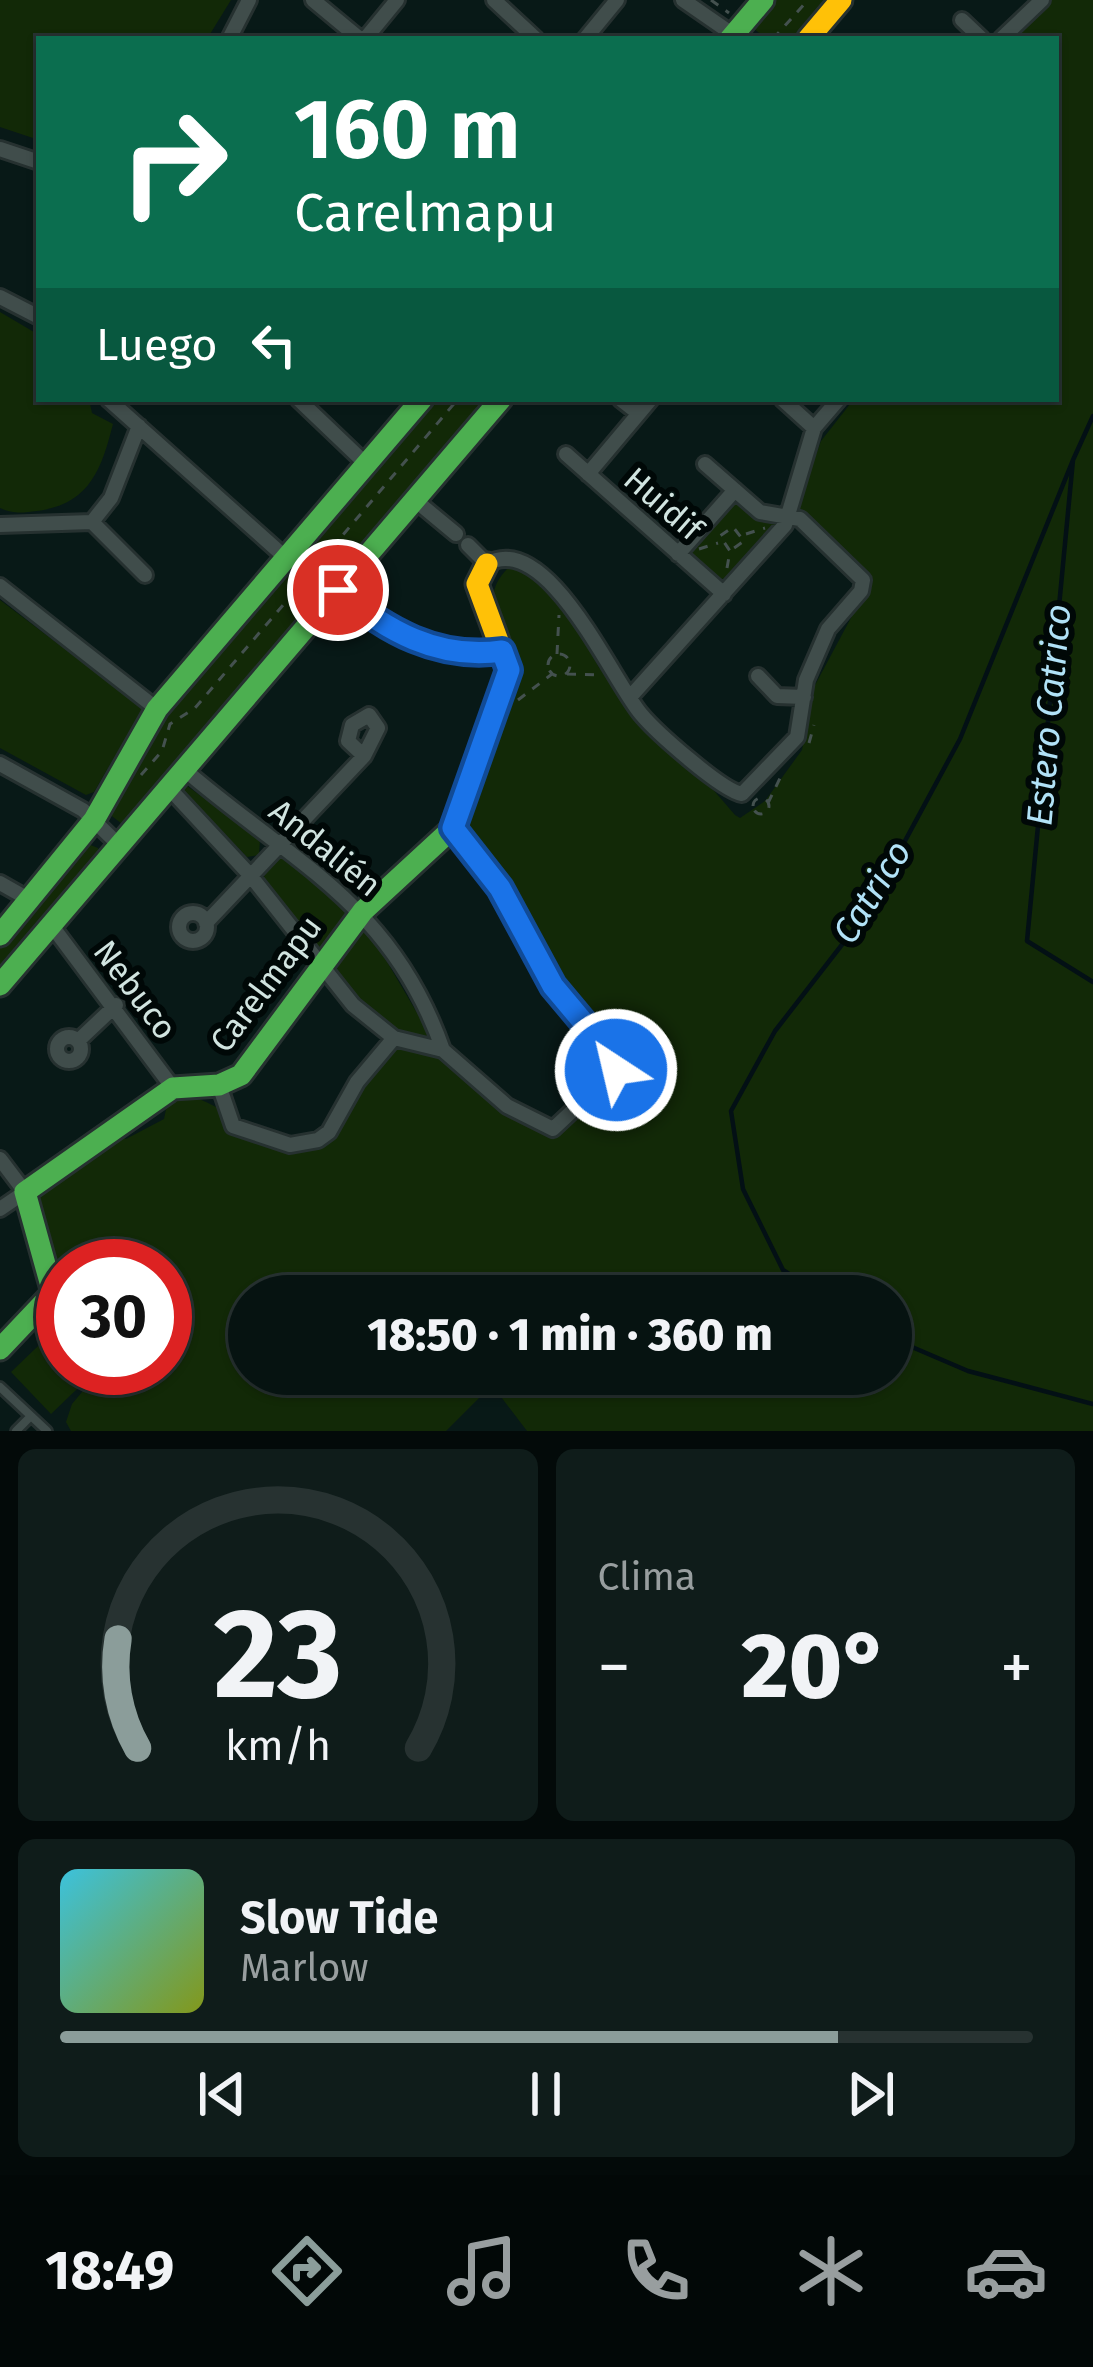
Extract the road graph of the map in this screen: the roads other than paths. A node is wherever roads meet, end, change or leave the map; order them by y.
1 (249, 0) edge
2 (313, 0) edge
3 (397, 0) edge
4 (494, 0) edge
5 (617, 0) edge
6 (683, 0) edge
7 (763, 0) edge
8 (841, 0) edge
9 (1042, 0) edge
10 (962, 20) dead end
11 (735, 33) edge
12 (231, 36) edge
13 (358, 36) edge
14 (365, 36) edge
15 (533, 36) edge
16 (587, 36) edge
17 (811, 36) edge
18 (979, 36) edge
19 (1004, 36) edge
20 (0, 149) edge
21 (36, 161) edge
22 (0, 297) edge
23 (36, 315) edge
24 (111, 402) edge
25 (301, 402) edge
26 (419, 402) edge
27 (498, 402) edge
28 (624, 402) edge
29 (648, 402) edge
30 (785, 402) edge
31 (836, 402) edge
32 (638, 413) junction
33 (139, 426) junction
34 (814, 428) junction
35 (566, 454) dead end
36 (366, 464) junction
37 (705, 464) dead end
38 (588, 474) junction
39 (735, 490) junction
40 (416, 500) junction
41 (788, 516) junction
42 (92, 522) junction
43 (0, 525) edge
44 (678, 554) junction
45 (286, 558) junction
46 (488, 564) junction
47 (145, 575) dead end
48 (0, 586) edge
49 (338, 590) junction
50 (724, 594) junction
51 (502, 651) junction
52 (758, 676) dead end
53 (632, 696) junction
54 (804, 697) junction
55 (157, 710) junction
56 (364, 756) dead end
57 (0, 764) edge
58 (185, 770) junction
59 (169, 788) junction
60 (94, 820) junction
61 (453, 828) junction
62 (280, 844) junction
63 (120, 846) junction
64 (250, 875) junction
65 (0, 883) edge
66 (30, 900) junction
67 (363, 911) junction
68 (206, 923) dead end
69 (52, 926) junction
70 (0, 935) edge
71 (320, 968) junction
72 (0, 985) edge
73 (116, 1005) junction
74 (394, 1038) junction
75 (78, 1041) dead end
76 (442, 1050) junction
77 (219, 1085) junction
78 (173, 1088) junction
79 (0, 1159) edge
80 (25, 1192) junction
81 (0, 1209) edge
82 (0, 1349) edge
83 (0, 1387) edge
84 (31, 1416) junction
85 (16, 1431) edge
86 (47, 1431) edge

1 - 12 street
2 - 13 street
3 - 14 street
4 - 15 street
5 - 16 street
6 - 11 street
7 - 11 main road
8 - 17 main road
9 - 19 street
10 - 18 street
20 - 21 street
22 - 23 street
24 - 33 street
25 - 36 street
26 - 36 main road
27 - 40 main road
28 - 32 street
29 - 32 street
30 - 34 street
31 - 34 street
32 - 38 street
33 - 42 street
33 - 45 street
34 - 41 street
35 - 38 street, Huidif
36 - 45 main road
37 - 39 street
38 - 44 street, Huidif
39 - 41 street
39 - 44 street
40 - 46 street
40 - 49 main road
41 - 50 street
41 - 54 street
42 - 43 street
42 - 47 street
44 - 50 street, Huidif
45 - 49 street
45 - 55 main road
46 - 51 main road, Carelmapu
46 - 53 street
48 - 55 street
49 - 51 street
49 - 58 main road
50 - 53 street
51 - 61 main road, Carelmapu
52 - 54 street
53 - 54 street
55 - 60 main road
56 - 62 street
57 - 60 street
58 - 59 main road
58 - 62 street, Andalién
59 - 63 main road
59 - 64 street, Andalién
60 - 63 street
60 - 66 main road
61 - 67 main road, Carelmapu
61 - 76 street, Andalién
62 - 64 street
62 - 67 street, Andalién
63 - 69 main road
64 - 68 street
64 - 71 street, Andalién
65 - 66 street
66 - 70 main road
67 - 71 main road, Carelmapu
67 - 76 street, Andalién
69 - 72 main road
69 - 73 street, Nebuco
71 - 74 street, Andalién
71 - 77 main road, Carelmapu
73 - 75 street
73 - 78 street, Nebuco
74 - 76 street, Andalién
74 - 77 street
77 - 78 main road, Carelmapu
78 - 80 main road
79 - 80 street
80 - 81 street
80 - 82 main road
83 - 84 lane
84 - 85 lane
84 - 86 lane

